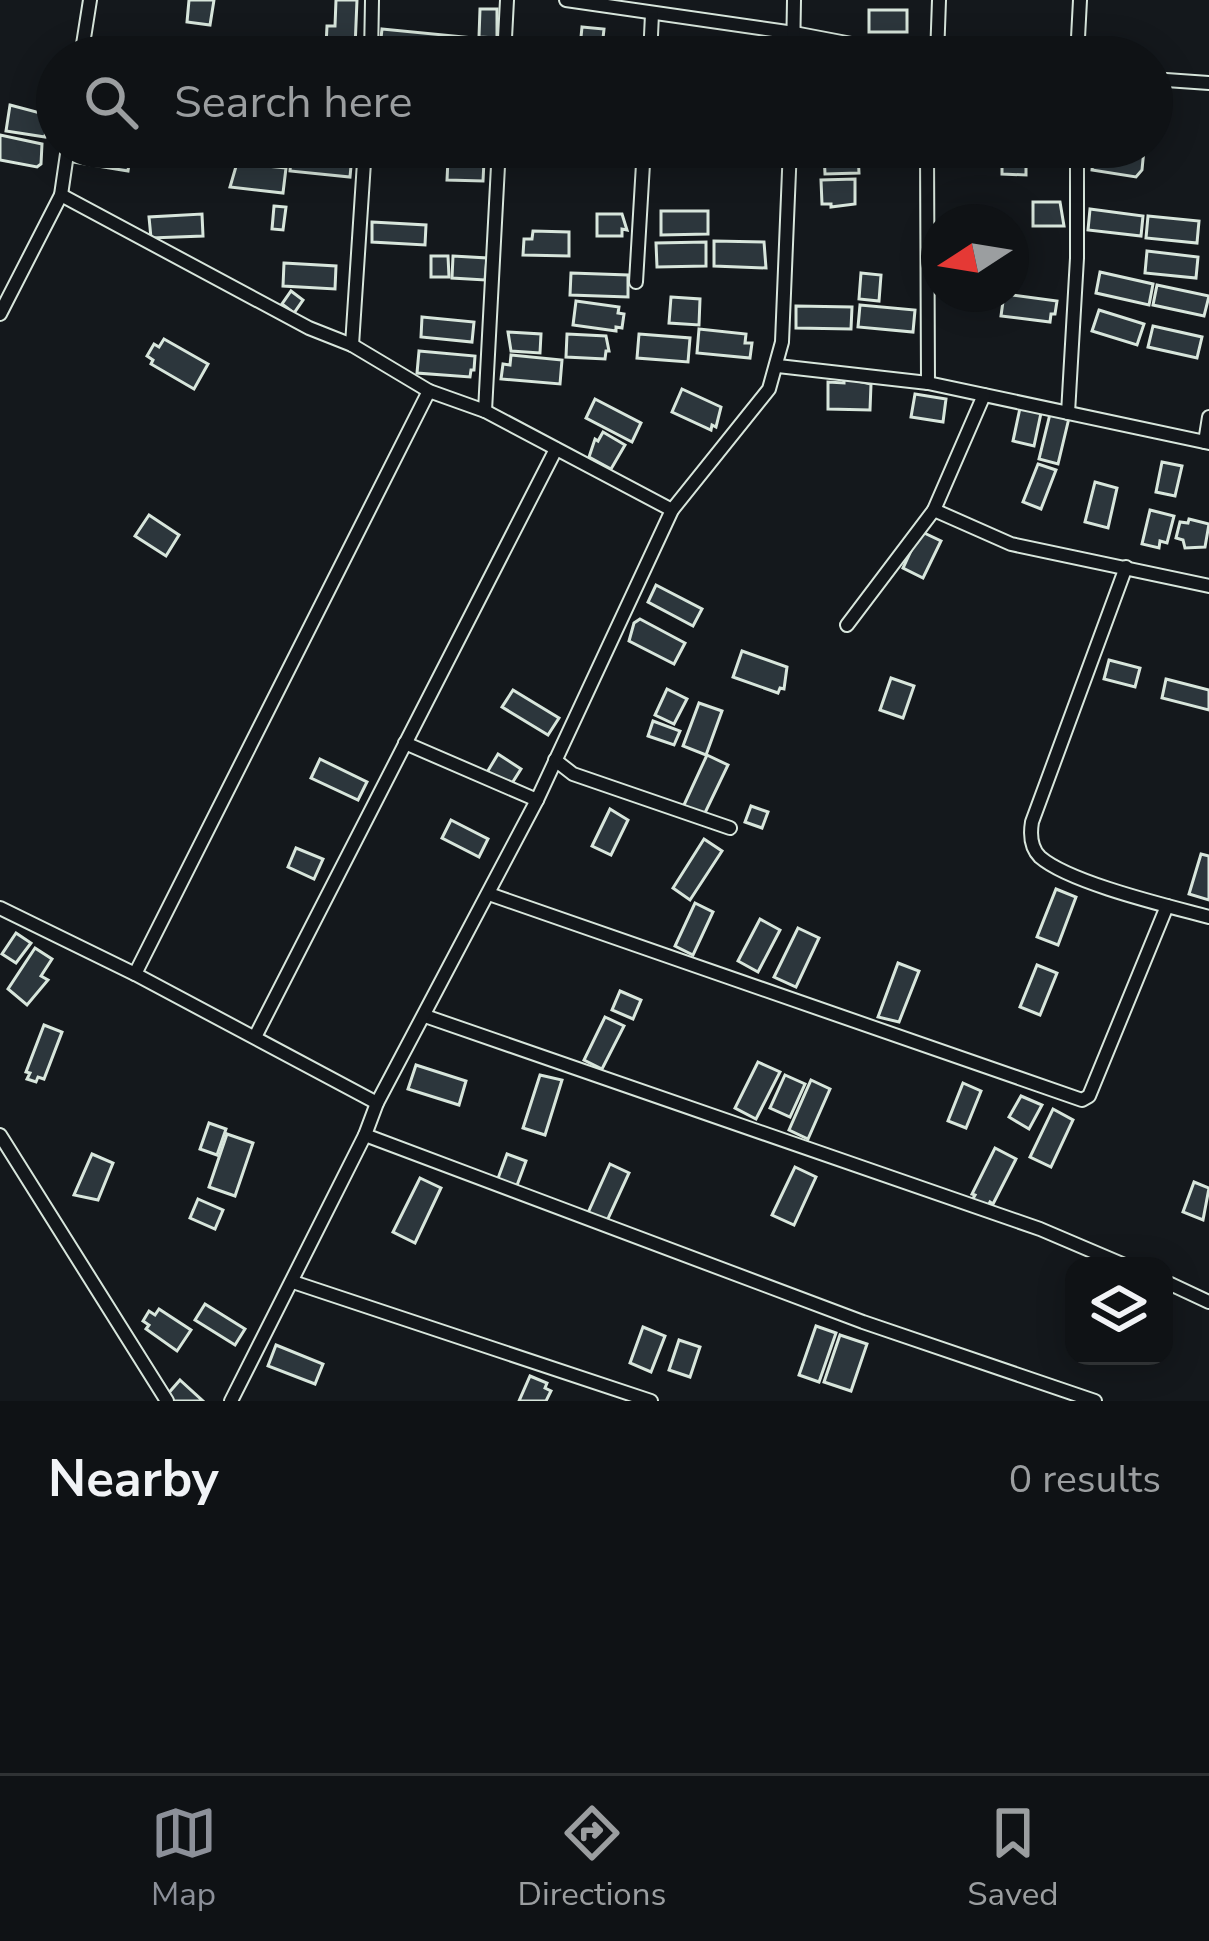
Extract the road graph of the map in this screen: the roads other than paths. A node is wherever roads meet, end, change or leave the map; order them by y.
1 (90, 0) edge
2 (372, 0) edge
3 (507, 0) edge
4 (566, 0) edge
5 (794, 0) edge
6 (939, 0) edge
7 (1080, 0) edge
8 (652, 14) junction
9 (794, 32) junction
10 (84, 36) edge
11 (371, 36) edge
12 (505, 36) edge
13 (651, 36) edge
14 (794, 36) edge
15 (814, 36) edge
16 (938, 36) edge
17 (1079, 36) edge
18 (1173, 80) edge
19 (1209, 83) edge
20 (65, 168) edge
21 (364, 168) edge
22 (498, 168) edge
23 (643, 168) edge
24 (789, 168) edge
25 (927, 168) edge
26 (1077, 168) edge
27 (61, 195) junction
28 (636, 282) dead end
29 (0, 314) edge
30 (352, 345) junction
31 (778, 366) junction
32 (928, 383) junction
33 (429, 391) junction
34 (984, 395) junction
35 (485, 411) junction
36 (1068, 413) junction
37 (1209, 417) edge
38 (1207, 443) edge
39 (556, 449) junction
40 (672, 509) junction
41 (934, 510) junction
42 (1126, 567) junction
43 (1209, 586) edge
44 (847, 626) dead end
45 (405, 743) junction
46 (555, 760) junction
47 (537, 800) junction
48 (730, 827) dead end
49 (489, 894) junction
50 (1168, 906) junction
51 (0, 908) edge
52 (1209, 917) edge
53 (135, 974) junction
54 (425, 1016) junction
55 (255, 1037) junction
56 (376, 1103) junction
57 (0, 1135) edge
58 (365, 1136) junction
59 (1106, 1257) edge
60 (293, 1282) junction
61 (1173, 1285) edge
62 (1209, 1302) edge
63 (235, 1400) edge
64 (166, 1401) edge
65 (652, 1401) edge
66 (1095, 1401) edge

1 - 10 street
2 - 11 street
3 - 12 street
4 - 8 street
5 - 9 street
6 - 16 street
7 - 17 street
8 - 9 street
8 - 13 street
9 - 14 street
9 - 15 street
18 - 19 street
20 - 27 street
21 - 30 street
22 - 35 street
23 - 28 street
24 - 31 street
25 - 32 street
26 - 36 street
27 - 29 street
27 - 30 street
30 - 33 street
31 - 32 street
31 - 40 street
32 - 34 street
33 - 35 street
33 - 53 street
34 - 36 street
34 - 41 street
35 - 39 street
36 - 38 street
37 - 38 street
39 - 40 street
39 - 45 street
40 - 46 street
41 - 42 street
41 - 44 street
42 - 43 street
42 - 50 street
45 - 47 street
45 - 55 street
46 - 47 street
46 - 48 street
47 - 49 street
49 - 50 street
49 - 54 street
50 - 52 street
51 - 53 street
53 - 55 street
54 - 56 street
54 - 59 street
55 - 56 street
56 - 58 street
57 - 64 street
58 - 60 street
58 - 66 street
60 - 63 street
60 - 65 street
61 - 62 street

